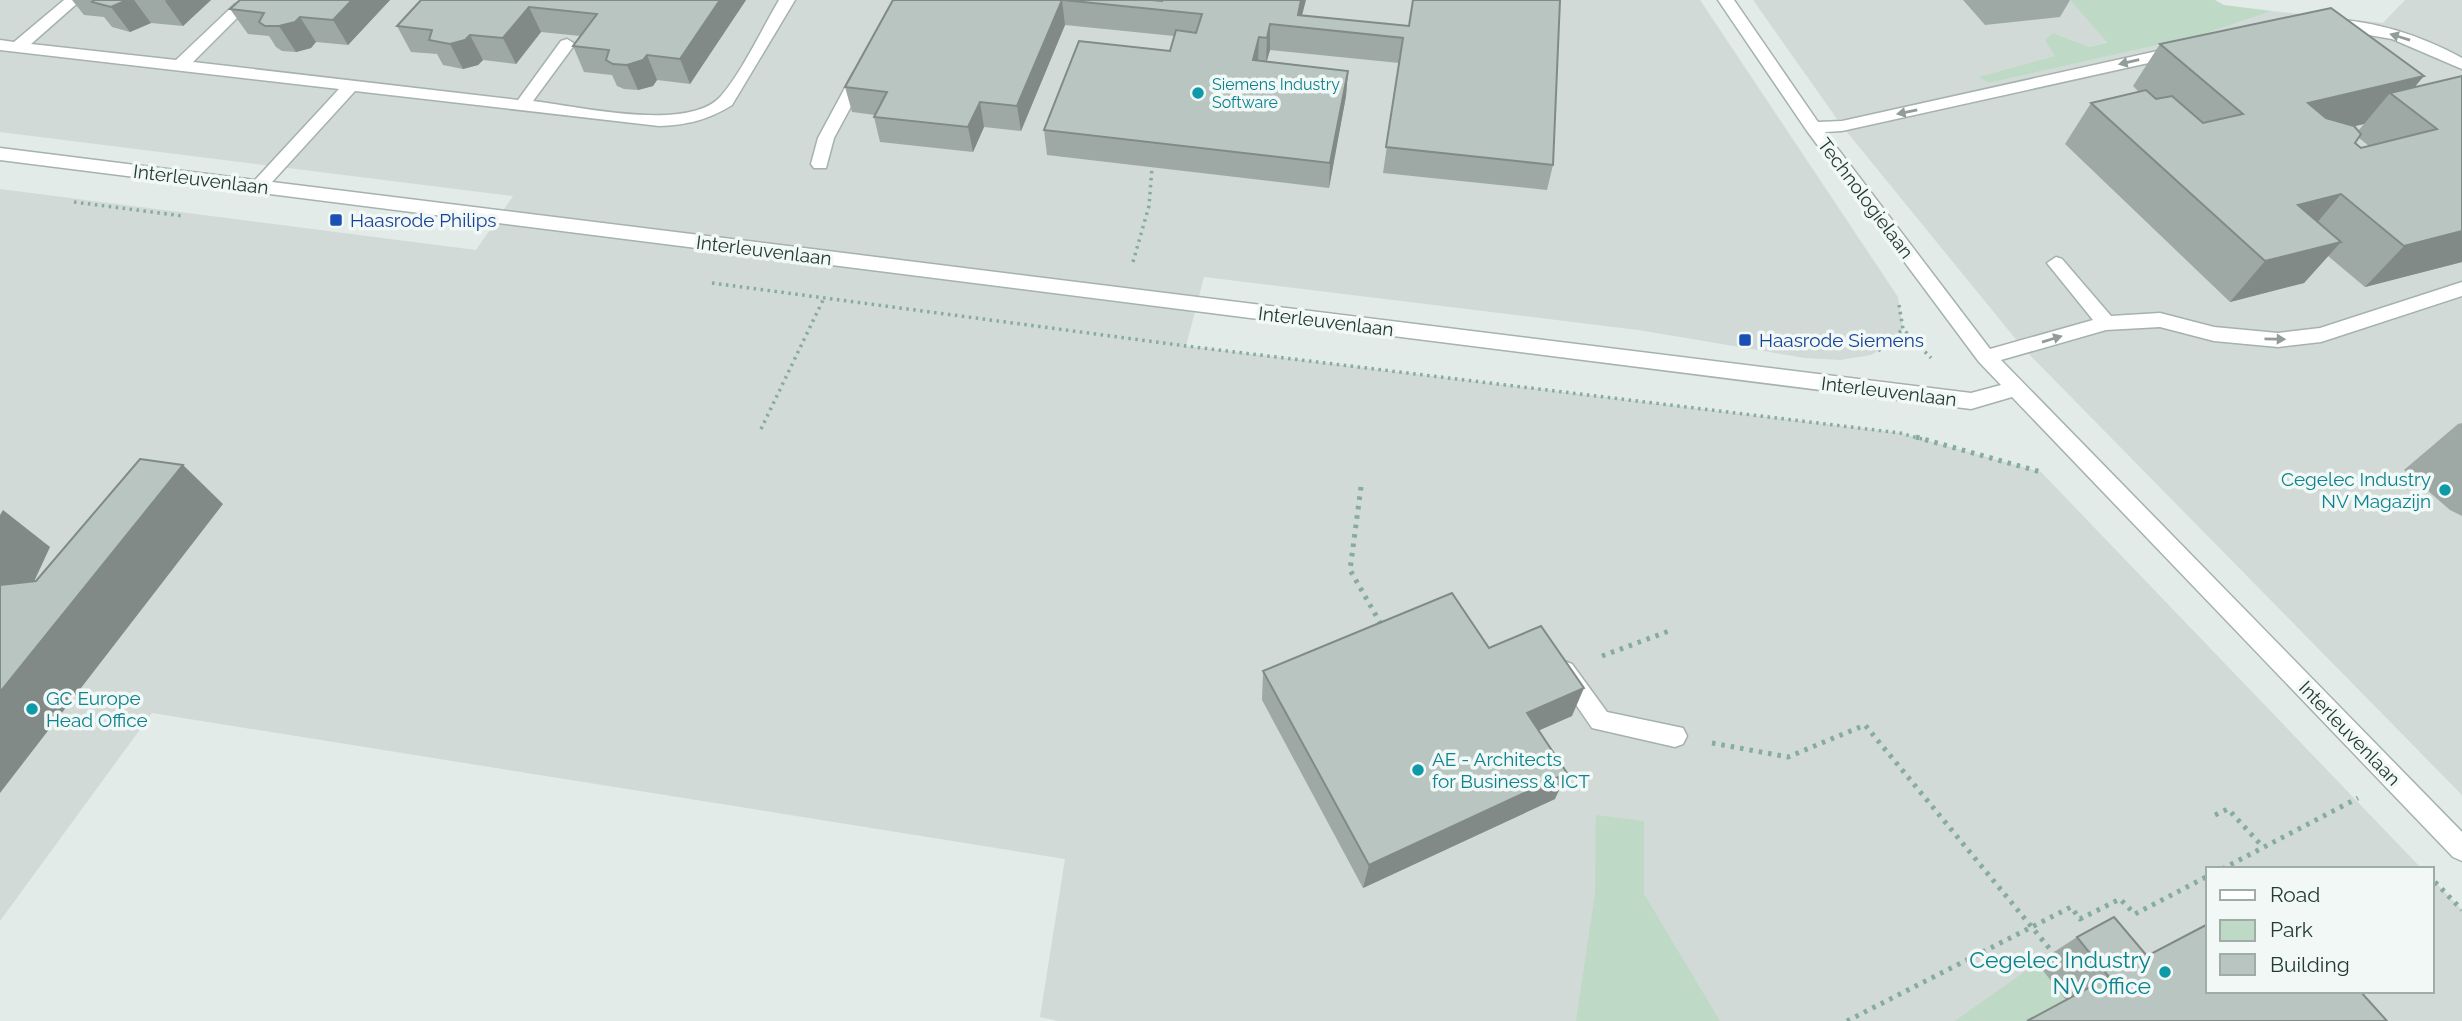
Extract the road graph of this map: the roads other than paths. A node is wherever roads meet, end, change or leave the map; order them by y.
1 (73, 0) edge
2 (787, 0) edge
3 (1726, 0) edge
4 (240, 7) edge
5 (2311, 24) edge
6 (567, 44) dead end
7 (0, 45) edge
8 (18, 47) junction
9 (2192, 48) edge
10 (869, 58) edge
11 (2462, 64) edge
12 (180, 66) junction
13 (351, 86) junction
14 (522, 105) junction
15 (1813, 127) junction
16 (0, 154) edge
17 (820, 164) dead end
18 (259, 186) junction
19 (2056, 262) dead end
20 (2462, 289) edge
21 (2106, 323) junction
22 (1986, 357) junction
23 (2016, 388) junction
24 (1548, 649) edge
25 (1675, 736) road end
26 (2462, 849) edge

1 - 8 street
2 - 14 street
3 - 15 street, Technologielaan
4 - 12 street
11 -> 5 street
6 - 14 street
7 - 8 street
8 - 12 street
9 -> 15 street
10 - 17 street
12 - 13 street
13 - 14 street
13 - 18 street
15 - 22 street, Technologielaan
16 - 18 street, Interleuvenlaan
18 - 23 street, Interleuvenlaan
19 - 21 street
21 -> 20 street
22 -> 21 street
22 - 23 street, Technologielaan
23 - 26 street, Interleuvenlaan
24 - 25 street

